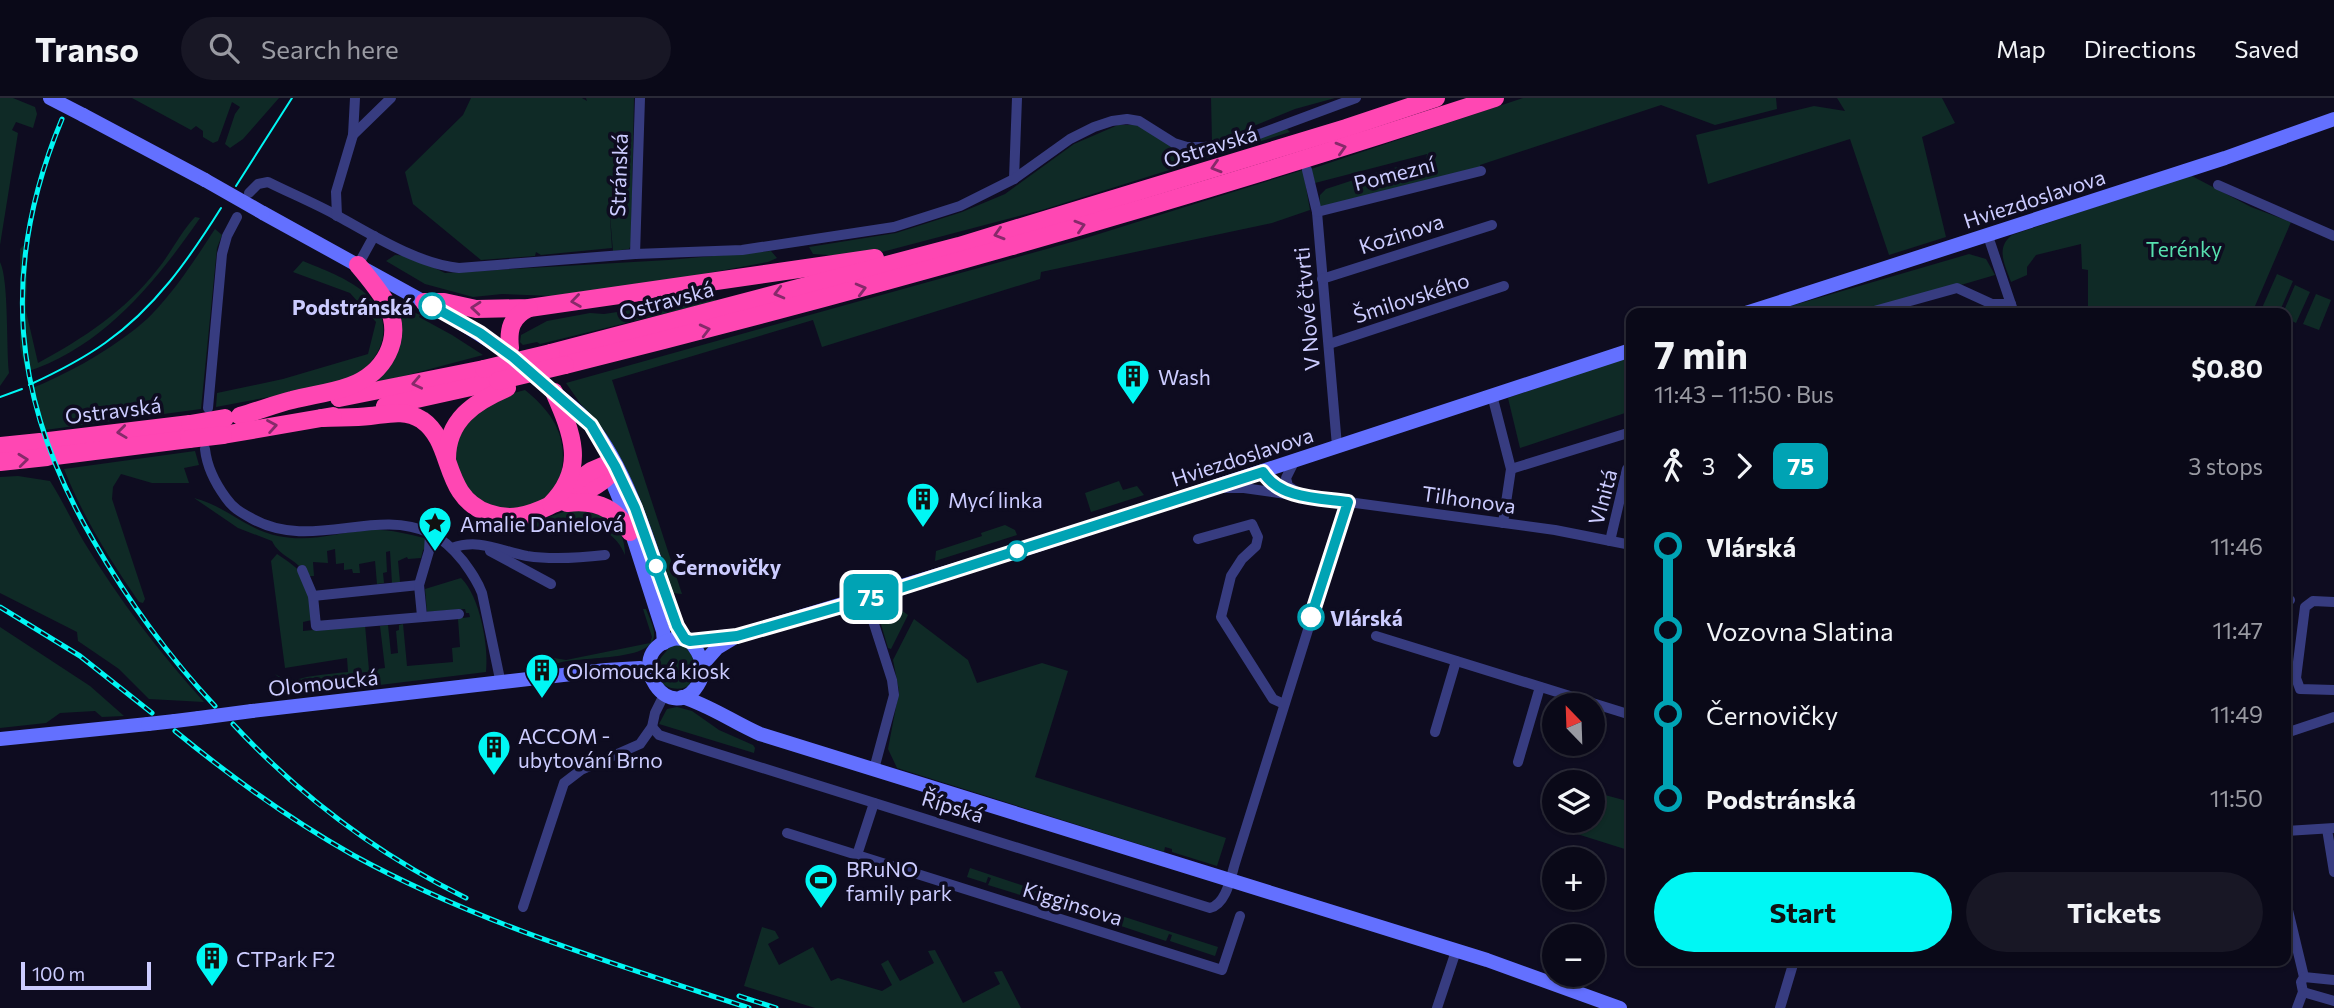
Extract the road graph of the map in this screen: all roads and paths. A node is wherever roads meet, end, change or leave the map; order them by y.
1 (50, 98) edge
2 (355, 98) edge
3 (640, 98) edge
4 (1017, 98) edge
5 (1356, 98) edge
6 (1436, 98) edge
7 (1495, 98) edge
8 (387, 99) edge
9 (2334, 119) edge
10 (353, 135) junction
11 (1307, 170) dead end
12 (1481, 171) dead end
13 (1014, 179) junction
14 (2218, 185) dead end
15 (249, 193) dead end
16 (1317, 212) junction
17 (337, 216) junction
18 (237, 217) dead end
19 (1492, 225) dead end
20 (374, 236) junction
21 (1988, 236) junction
22 (2334, 236) edge
23 (958, 246) junction
24 (635, 254) junction
25 (358, 265) junction
26 (1322, 279) junction
27 (1504, 286) dead end
28 (390, 293) junction
29 (424, 302) junction
30 (529, 308) junction
31 (1762, 308) edge
32 (1885, 308) edge
33 (2012, 308) edge
34 (1329, 344) junction
35 (507, 349) joint
36 (1626, 352) edge
37 (502, 385) junction
38 (550, 388) junction
39 (1492, 395) junction
40 (208, 408) dead end
41 (322, 418) junction
42 (229, 423) junction
43 (1626, 434) edge
44 (0, 446) edge
45 (1336, 446) junction
46 (48, 449) junction
47 (205, 449) dead end
48 (1296, 460) junction
49 (0, 462) edge
50 (448, 466) junction
51 (1511, 469) junction
52 (1263, 472) junction
53 (1626, 473) edge
54 (610, 474) junction
55 (564, 489) junction
56 (1208, 489) junction
57 (1300, 494) junction
58 (1348, 502) junction
59 (550, 506) junction
60 (1503, 523) junction
61 (430, 533) junction
62 (637, 535) junction
63 (1198, 539) dead end
64 (1610, 541) junction
65 (1626, 544) edge
66 (482, 545) junction
67 (452, 548) junction
68 (523, 555) junction
69 (605, 555) dead end
70 (522, 568) junction
71 (302, 570) dead end
72 (551, 583) dead end
73 (419, 585) junction
74 (313, 596) junction
75 (866, 599) junction
76 (2334, 602) edge
77 (459, 614) dead end
78 (422, 616) junction
79 (737, 636) junction
80 (1376, 636) dead end
81 (687, 640) junction
82 (664, 643) junction
83 (652, 657) junction
84 (1456, 661) junction
85 (702, 665) junction
86 (606, 670) junction
87 (649, 673) junction
88 (699, 682) junction
89 (501, 684) junction
90 (1540, 687) junction
91 (2334, 690) edge
92 (664, 695) junction
93 (682, 697) junction
94 (1284, 704) junction
95 (1626, 713) edge
96 (720, 715) junction
97 (2334, 717) edge
98 (652, 727) junction
99 (2291, 731) edge
100 (1434, 732) dead end
101 (0, 739) edge
102 (1518, 762) dead end
103 (874, 769) junction
104 (874, 803) junction
105 (2330, 829) edge
106 (2291, 831) edge
107 (787, 833) dead end
108 (858, 855) junction
109 (2334, 872) edge
110 (1230, 879) junction
111 (523, 907) dead end
112 (1240, 916) dead end
113 (2291, 923) edge
114 (1456, 951) junction
115 (1793, 966) edge
116 (2304, 977) junction
117 (2334, 980) edge
118 (2303, 992) junction
119 (2334, 1001) edge
120 (1437, 1008) edge
121 (1620, 1008) edge
122 (1780, 1008) edge
123 (2297, 1008) edge

1 - 25 main road, bridge
2 - 10 street
3 - 24 street, Stránská
4 - 13 street
5 - 13 street
6 -> 23 highway, Ostravská
37 -> 7 highway, Ostravská, bridge
8 - 10 street
9 - 21 main road, Hviezdoslavova
10 - 17 street
11 - 16 street, V Nové čtvrti
12 - 16 street, Pomezní
13 - 24 street
14 - 22 street
15 - 17 street
16 - 26 street, V Nové čtvrti
17 - 20 street
18 - 40 street
19 - 26 street, Kozinova
20 - 24 street
20 - 25 street
21 - 31 main road, Hviezdoslavova
21 - 33 street
23 -> 30 highway
23 -> 42 highway, Ostravská, bridge
25 - 28 highway
26 - 34 street, V Nové čtvrti
27 - 34 street, Šmilovského
28 - 29 main road
28 - 42 highway
30 -> 29 highway
29 - 35 main road
30 - 35 highway
32 - 33 street
34 - 45 street, V Nové čtvrti
36 - 39 main road, Hviezdoslavova
37 - 41 highway, Ostravská
37 - 50 highway
38 - 54 main road
38 - 55 highway
38 - 62 main road
39 - 45 main road, Hviezdoslavova
39 - 51 street
42 -> 41 highway, Ostravská
41 - 50 highway
42 - 46 highway, Ostravská, bridge
43 - 51 street
44 - 46 highway, Ostravská
45 - 48 main road, Hviezdoslavova
49 -> 46 highway, Ostravská
47 - 61 street
48 - 52 main road, Hviezdoslavova
48 - 57 street
50 - 59 highway
51 - 60 street
52 - 56 main road, Hviezdoslavova
52 - 57 street, Tilhonova
53 - 64 street, Vlnitá
54 - 55 highway
54 - 59 highway
54 - 62 main road
55 - 59 highway
56 - 57 street, Tilhonova
56 - 75 main road, Hviezdoslavova
57 - 58 street, Tilhonova
58 - 60 street, Tilhonova
58 - 94 street
59 - 62 highway
60 - 64 street, Tilhonova
61 - 67 street
61 - 73 street
62 - 81 main road
62 - 82 main road
63 - 94 street
64 - 65 street, Tilhonova
66 - 67 street
66 - 68 street
66 - 70 street
67 - 89 street
68 - 69 street
68 - 70 street
70 - 72 street
71 - 74 street
73 - 74 street
73 - 78 street
74 - 78 street
75 - 79 main road, Hviezdoslavova
75 - 103 street
76 - 91 street
77 - 78 street
79 - 81 main road
79 - 85 main road, Hviezdoslavova
80 - 84 street
81 - 82 main road
81 - 85 main road
82 - 83 main road
83 - 86 main road
83 - 87 main road
84 - 90 street
84 - 100 street
85 - 88 main road
86 - 87 main road, Olomoucká
86 - 89 main road, Olomoucká
87 - 92 main road
88 - 93 main road
88 - 96 main road
89 - 101 main road, Olomoucká, bridge
90 - 95 street
90 - 102 street
92 - 93 main road
92 - 98 street
93 - 96 main road, Řípská
94 - 110 street
96 - 103 main road, Řípská
97 - 99 street
98 - 104 street, Řípská
98 - 111 street
103 - 110 main road, Řípská
104 - 108 street
104 - 110 street, Řípská
105 - 106 street
105 - 109 street
107 - 108 street, Kigginsova
108 - 112 street, Kigginsova
110 - 114 main road, Řípská
113 - 116 street
114 - 120 street
114 - 121 main road, Řípská
115 - 122 street
116 - 117 street
116 - 118 street
118 - 119 street
118 - 123 street

